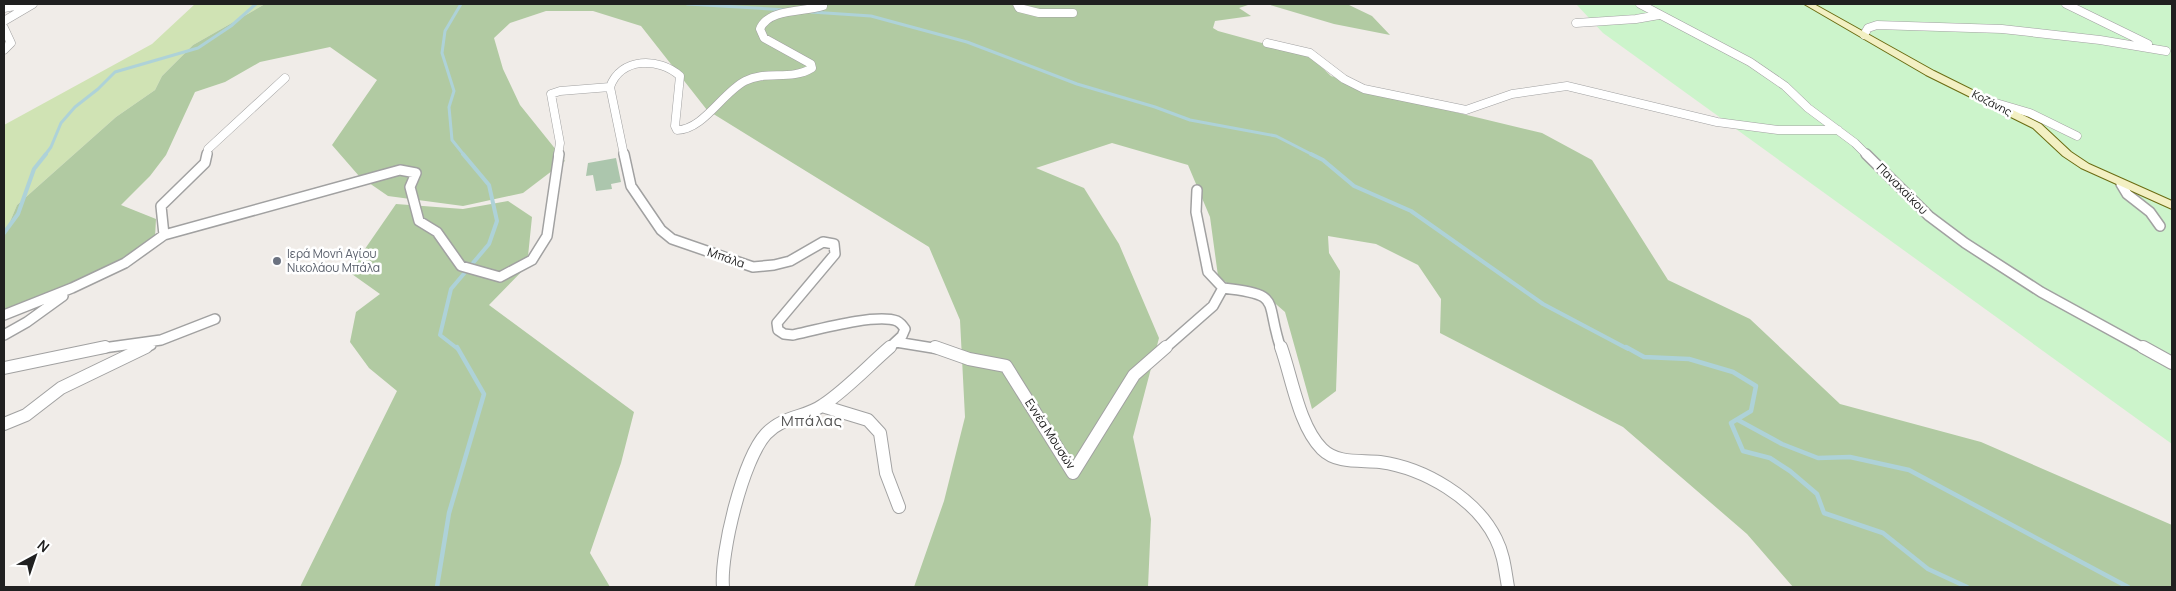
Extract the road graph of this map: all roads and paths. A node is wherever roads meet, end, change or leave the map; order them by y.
1 (25, 4) edge
2 (33, 4) edge
3 (820, 4) edge
4 (1017, 4) edge
5 (1640, 4) edge
6 (1808, 4) edge
7 (2066, 4) edge
8 (4, 8) edge
9 (1073, 13) dead end
10 (1659, 15) junction
11 (4, 21) edge
12 (1576, 23) dead end
13 (4, 28) edge
14 (1864, 35) junction
15 (1267, 43) dead end
16 (4, 50) edge
17 (2169, 52) edge
18 (286, 78) dead end
19 (610, 87) junction
20 (1983, 99) junction
21 (1838, 130) junction
22 (2078, 136) dead end
23 (2121, 184) junction
24 (1197, 190) dead end
25 (2172, 205) edge
26 (2160, 226) dead end
27 (164, 235) junction
28 (72, 288) junction
29 (1222, 288) junction
30 (4, 315) edge
31 (215, 319) dead end
32 (4, 335) edge
33 (161, 340) junction
34 (896, 342) junction
35 (2172, 362) edge
36 (4, 368) edge
37 (822, 406) junction
38 (4, 424) edge
39 (899, 507) dead end
40 (723, 587) edge
41 (1508, 587) edge

1 - 8 street
2 - 11 street
3 - 19 street
4 - 9 street
5 - 10 street, Παναχαϊκου
6 - 14 street, Κοζάνης
7 - 17 street
10 - 12 street
10 - 21 street, Παναχαϊκου
13 - 16 street
14 - 17 street
14 - 20 street, Κοζάνης
15 - 21 street
18 - 27 street
19 - 27 street
19 - 34 street, Μπάλα
20 - 22 street
20 - 23 street, Κοζάνης
21 - 35 street, Παναχαϊκου
23 - 25 street, Κοζάνης
23 - 26 street
24 - 29 street
27 - 28 street
28 - 30 street
28 - 32 street
29 - 34 street, Εννέα Μουσών
29 - 41 street
31 - 33 street
33 - 36 street
33 - 38 street
34 - 37 street
37 - 39 street
37 - 40 street

